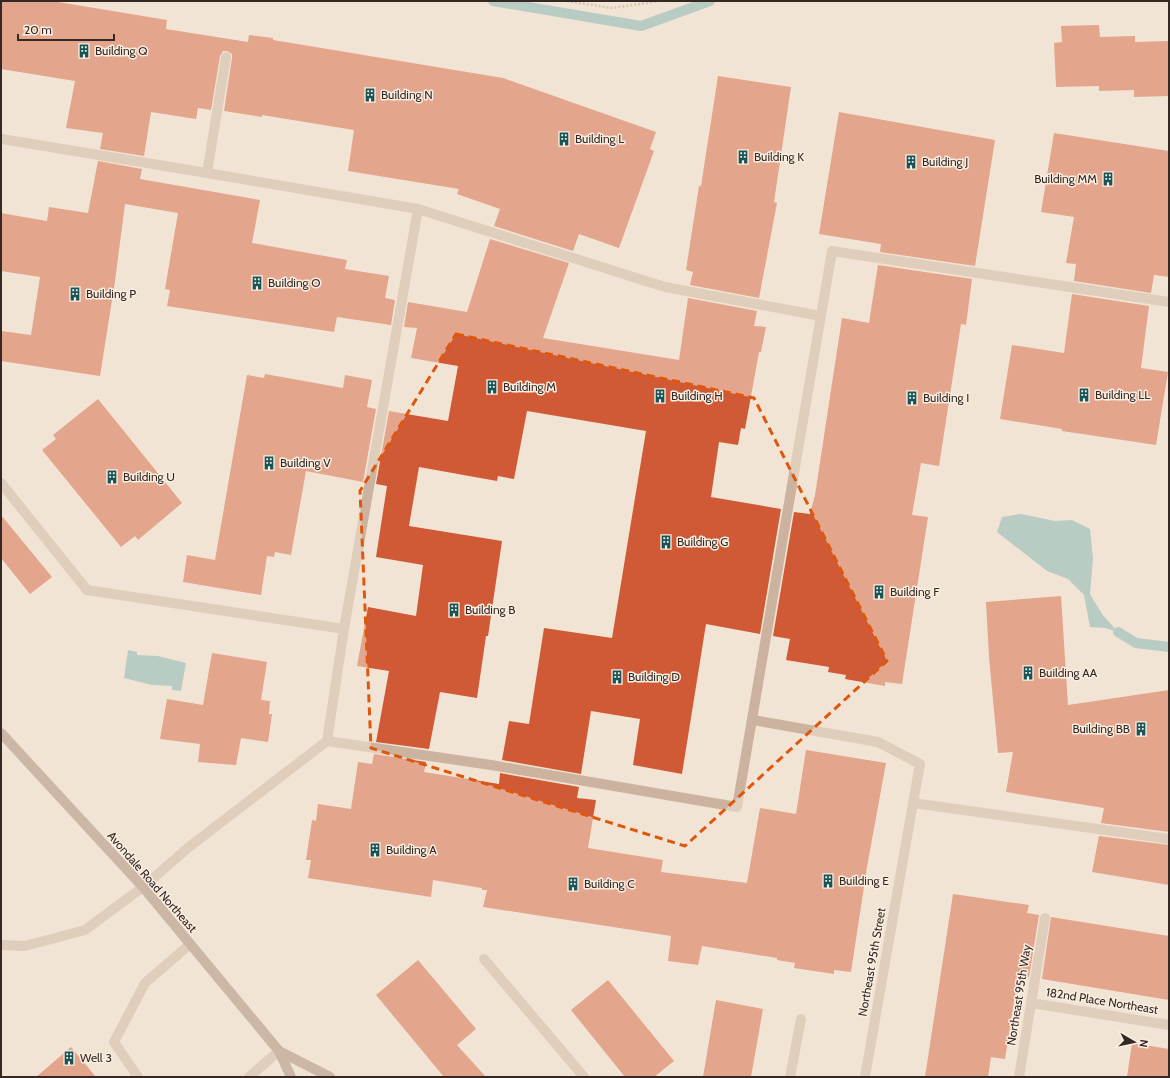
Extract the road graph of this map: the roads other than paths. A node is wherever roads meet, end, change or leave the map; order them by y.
1 (226, 57) dead end
2 (1, 140) edge
3 (207, 173) junction
4 (418, 209) junction
5 (1169, 302) edge
6 (821, 316) junction
7 (1, 483) edge
8 (344, 629) junction
9 (753, 720) junction
10 (1, 733) edge
11 (327, 741) junction
12 (913, 803) junction
13 (1169, 839) edge
14 (143, 887) junction
15 (1044, 918) dead end
16 (1, 944) edge
17 (189, 944) junction
18 (484, 959) dead end
19 (1031, 1003) junction
20 (800, 1019) dead end
21 (1169, 1025) edge
22 (279, 1051) junction
23 (138, 1077) edge
24 (249, 1077) edge
25 (291, 1077) edge
26 (330, 1077) edge
27 (584, 1077) edge
28 (790, 1077) edge
29 (865, 1077) edge
30 (1019, 1077) edge

1 - 3 street
2 - 3 street
3 - 4 street
4 - 6 street
4 - 8 street
5 - 6 street
6 - 9 street
7 - 8 street
8 - 11 street
9 - 11 street
9 - 12 street, Northeast 95th Street
10 - 14 main road, Avondale Road Northeast
11 - 14 street
12 - 13 street
12 - 29 street, Northeast 95th Street
14 - 16 street
14 - 17 main road, Avondale Road Northeast
15 - 19 street, Northeast 95th Way
17 - 22 main road, Avondale Road Northeast
17 - 23 street
18 - 27 street
19 - 21 street, 182nd Place Northeast
19 - 30 street, Northeast 95th Way
20 - 28 street
22 - 24 street
22 - 25 main road, Avondale Road Northeast
22 - 26 main road, Avondale Road Northeast

